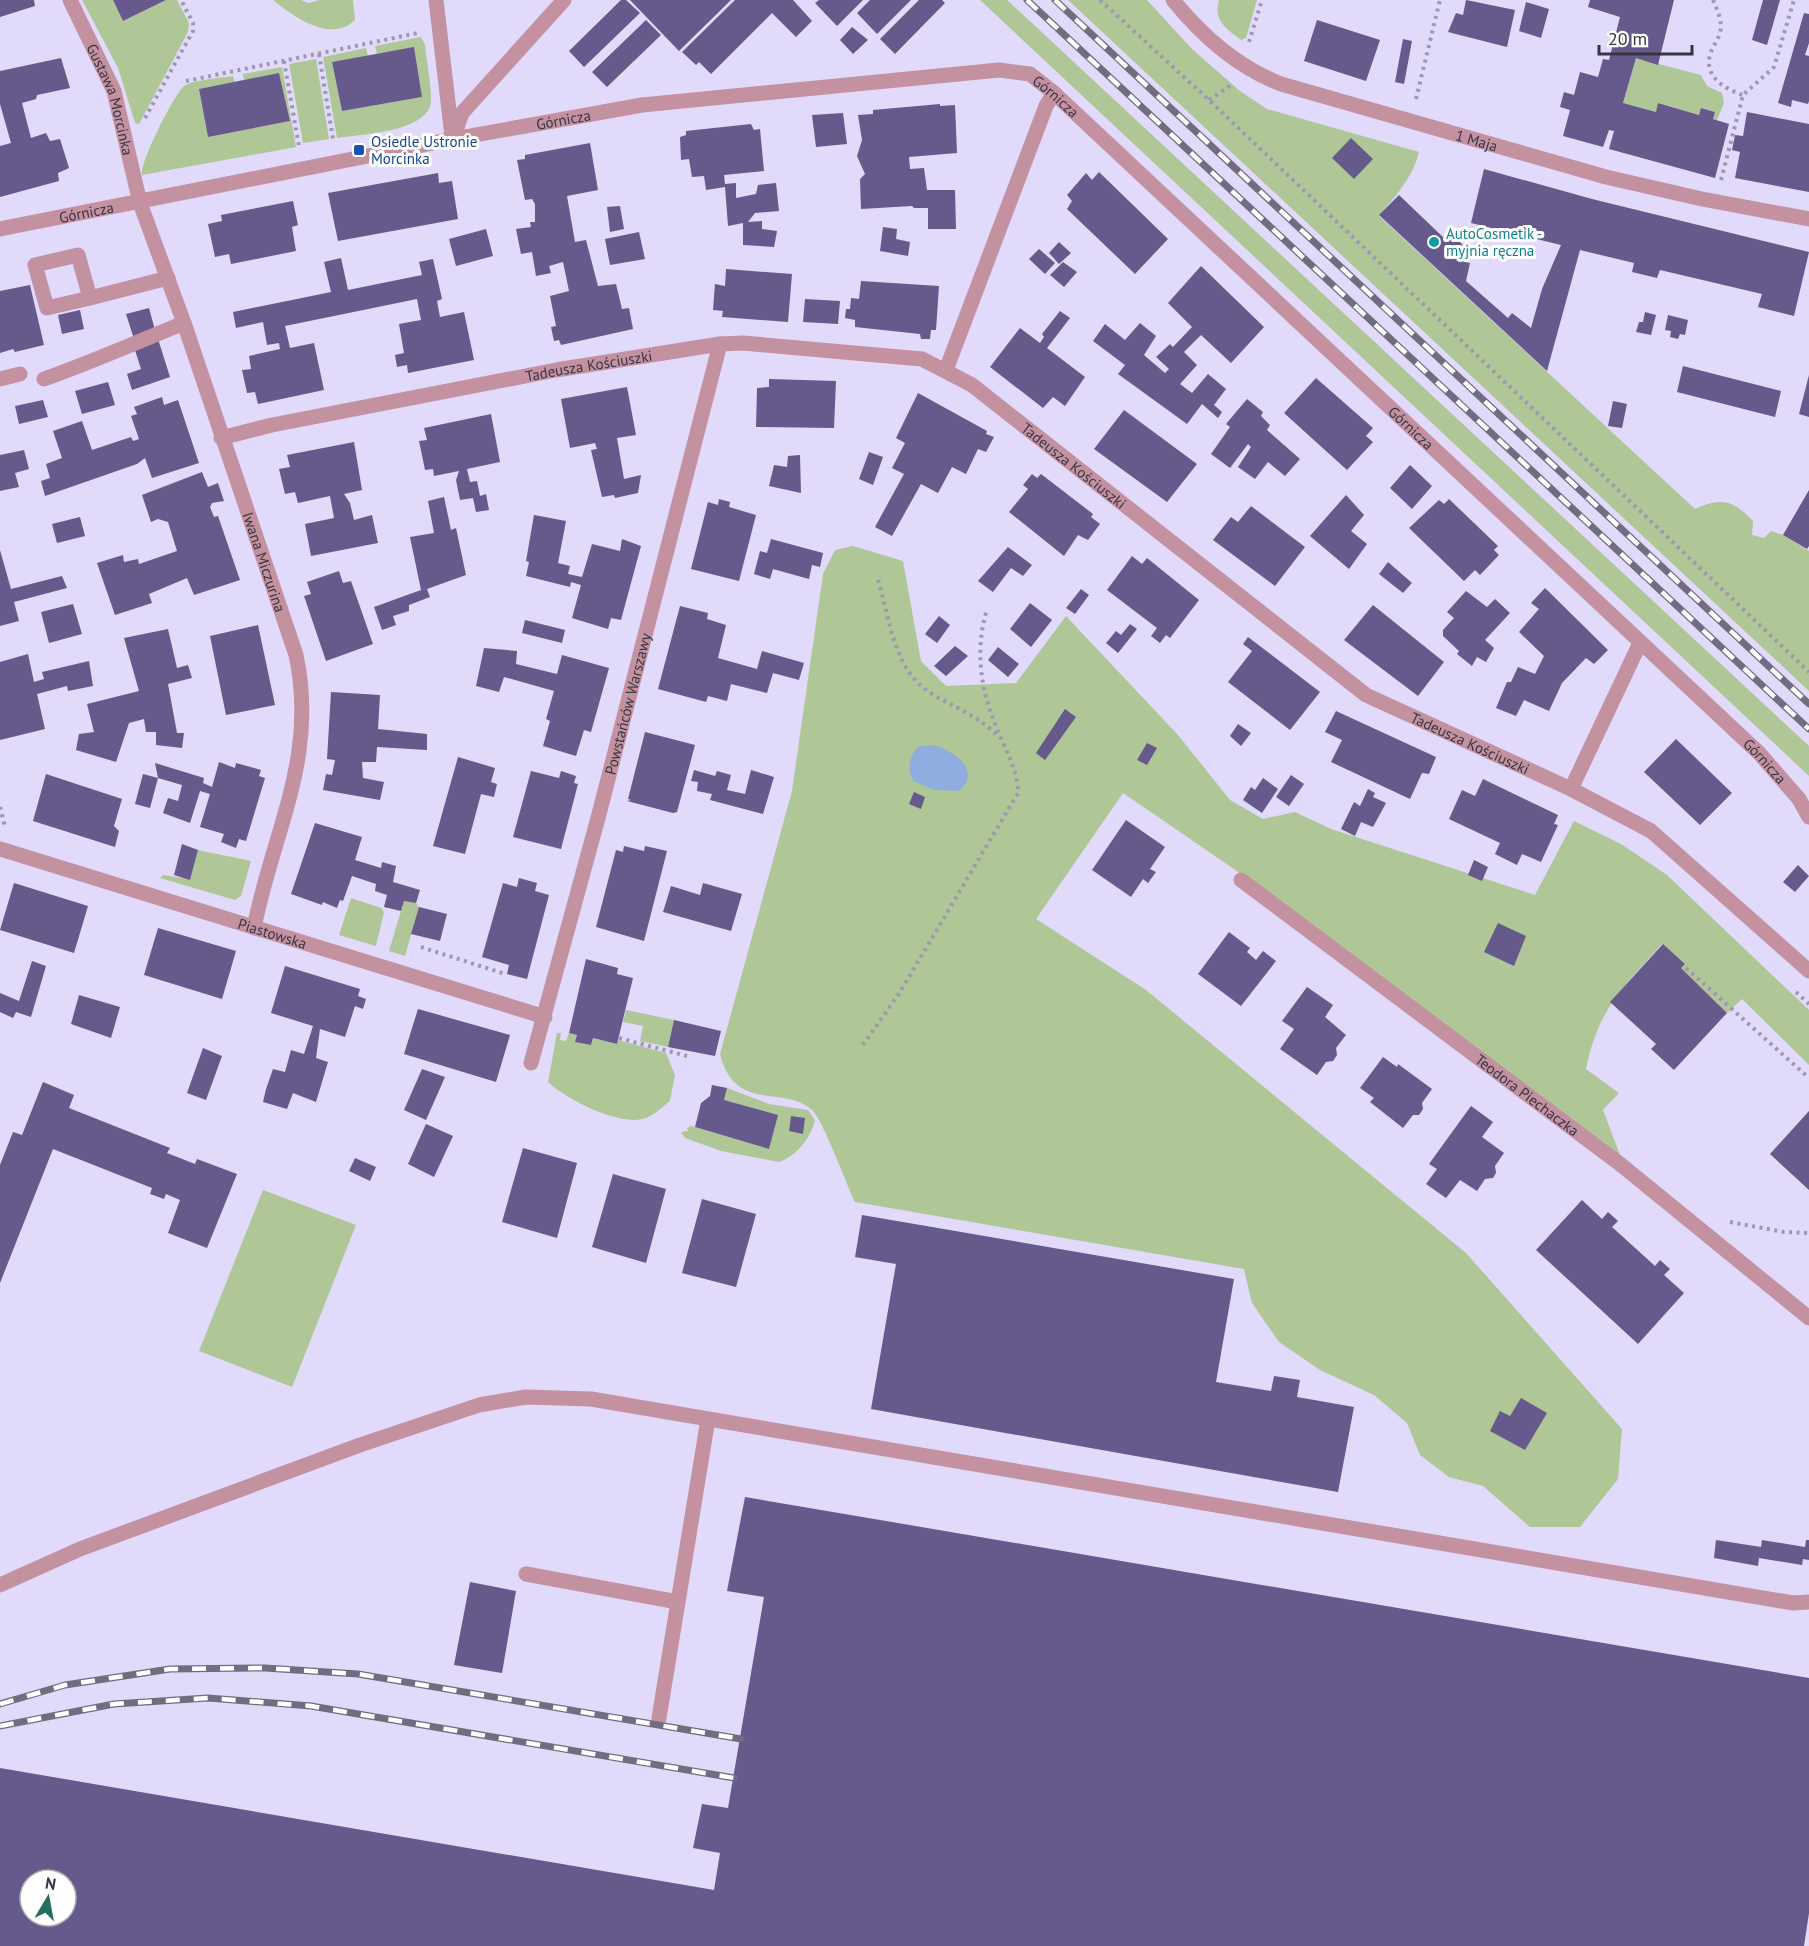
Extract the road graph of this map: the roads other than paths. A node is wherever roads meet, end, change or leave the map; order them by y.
1 (70, 0) edge
2 (436, 0) edge
3 (564, 0) edge
4 (1173, 0) edge
5 (1054, 93) junction
6 (453, 139) junction
7 (140, 204) junction
8 (1809, 219) edge
9 (0, 229) edge
10 (168, 278) junction
11 (90, 298) dead end
12 (184, 323) junction
13 (720, 344) junction
14 (946, 370) junction
15 (20, 374) dead end
16 (0, 379) edge
17 (44, 379) dead end
18 (221, 438) junction
19 (1640, 643) junction
20 (1571, 789) junction
21 (1809, 817) edge
22 (0, 849) edge
23 (1241, 880) dead end
24 (254, 928) junction
25 (1807, 968) edge
26 (544, 1017) junction
27 (531, 1063) dead end
28 (1809, 1318) edge
29 (708, 1419) junction
30 (526, 1574) dead end
31 (0, 1585) edge
32 (678, 1602) junction
33 (1809, 1602) edge
34 (659, 1718) dead end

1 - 7 street, Gustawa Morcinka
2 - 6 street
3 - 6 street
4 - 8 street, 1 Maja
5 - 6 street, Górnicza
5 - 14 street
5 - 19 street, Górnicza
6 - 7 street, Górnicza
7 - 9 street, Górnicza
7 - 10 street, Iwana Miczurina
10 - 11 street
10 - 12 street, Iwana Miczurina
12 - 17 street
12 - 18 street, Iwana Miczurina
13 - 14 street, Tadeusza Kościuszki
13 - 18 street, Tadeusza Kościuszki
13 - 26 street, Powstańców Warszawy
14 - 20 street, Tadeusza Kościuszki
15 - 16 street
18 - 24 street, Iwana Miczurina
19 - 20 street
19 - 21 street, Górnicza
20 - 25 street, Tadeusza Kościuszki
22 - 24 street, Piastowska
23 - 28 street, Teodora Piechaczka
24 - 26 street, Piastowska
26 - 27 street, Powstańców Warszawy
29 - 31 street
29 - 32 street
29 - 33 street
30 - 32 street
32 - 34 street

